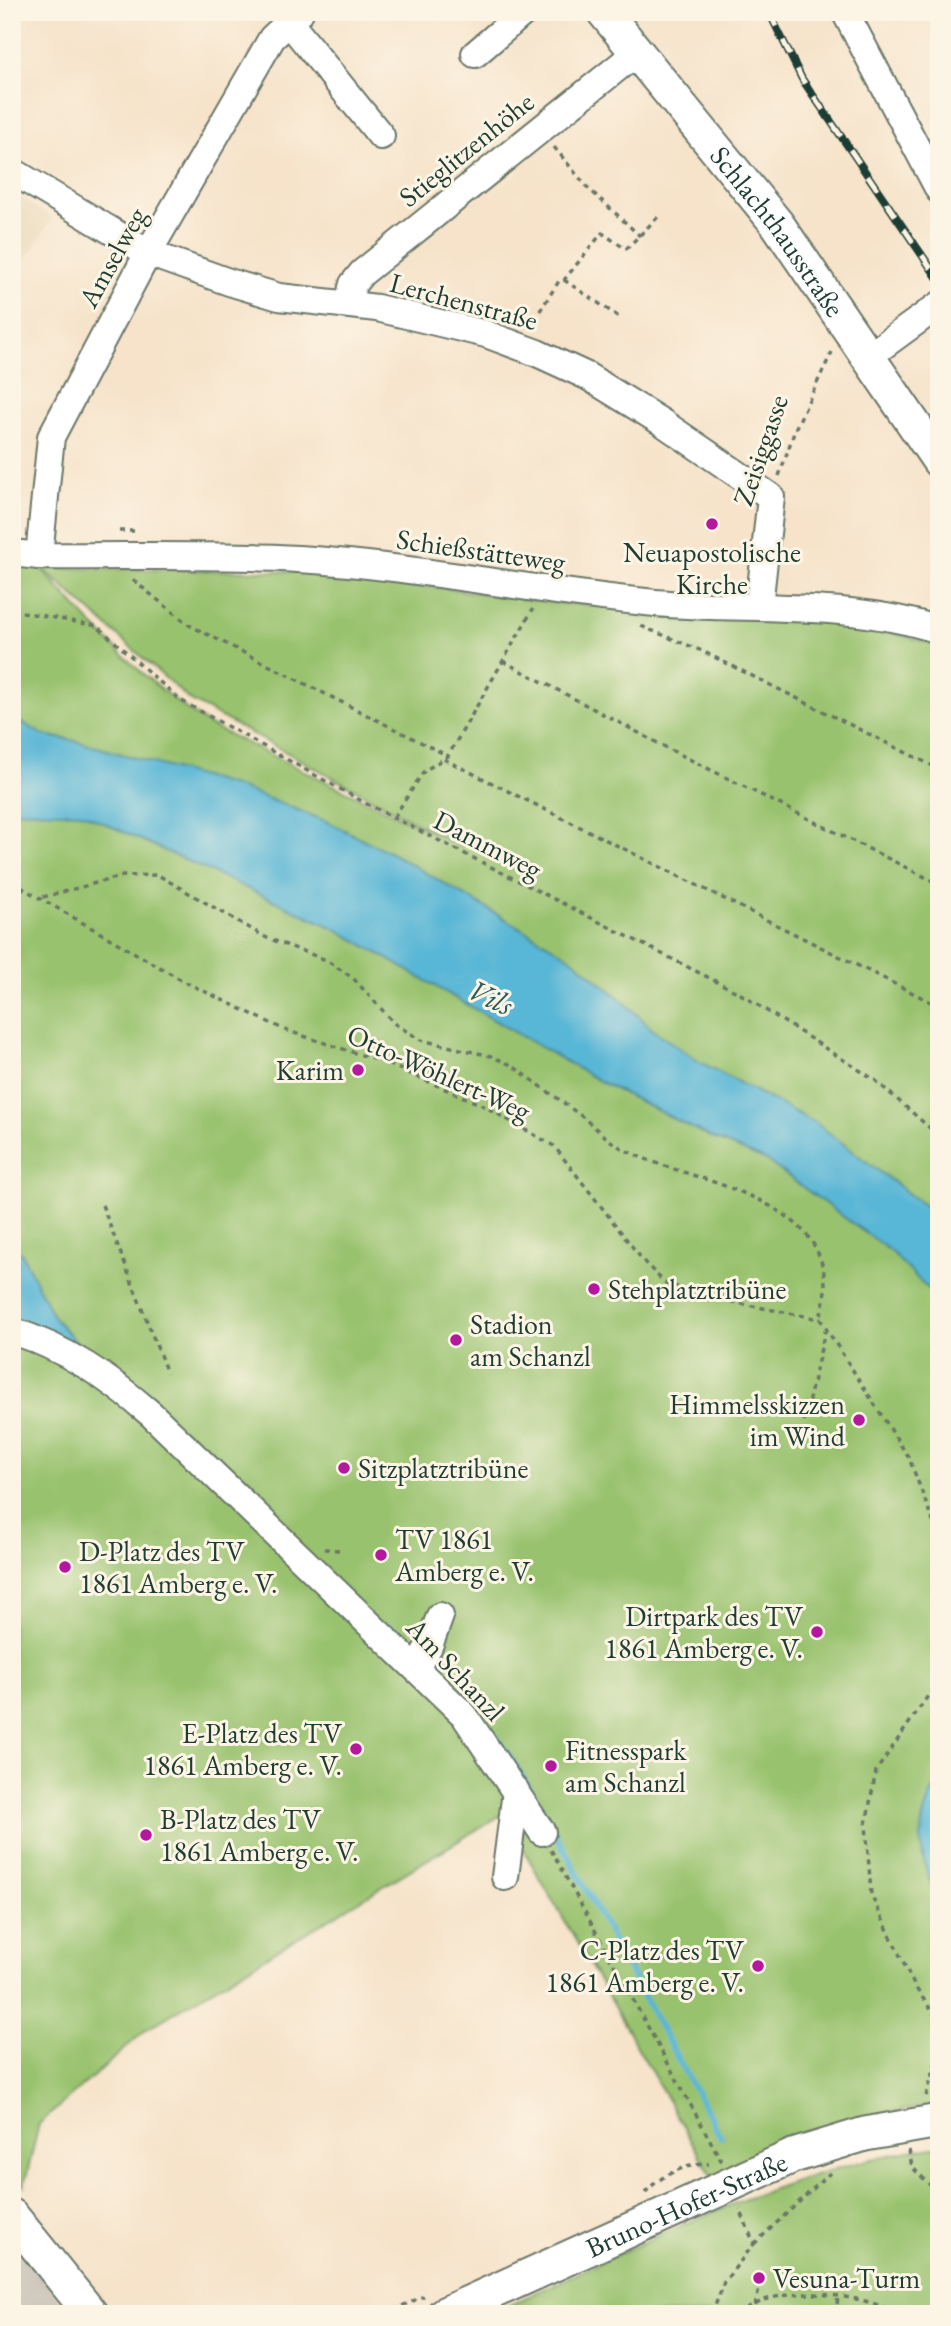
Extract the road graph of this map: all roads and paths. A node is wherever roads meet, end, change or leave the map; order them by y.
1 (524, 12) edge
2 (604, 12) edge
3 (845, 12) edge
4 (295, 17) edge
5 (636, 52) junction
6 (475, 54) dead end
7 (540, 130) junction
8 (381, 136) dead end
9 (12, 171) edge
10 (939, 190) edge
11 (659, 216) dead end
12 (640, 236) junction
13 (148, 253) junction
14 (564, 280) junction
15 (348, 304) junction
16 (939, 305) edge
17 (622, 319) dead end
18 (846, 321) junction
19 (531, 322) dead end
20 (869, 356) junction
21 (939, 461) edge
22 (771, 497) junction
23 (12, 553) edge
24 (39, 556) junction
25 (113, 557) junction
26 (535, 605) dead end
27 (759, 606) junction
28 (12, 610) edge
29 (638, 625) dead end
30 (939, 630) edge
31 (503, 661) junction
32 (446, 757) junction
33 (939, 769) edge
34 (394, 817) junction
35 (12, 882) edge
36 (939, 884) edge
37 (42, 898) junction
38 (939, 1006) edge
39 (939, 1136) edge
40 (102, 1205) dead end
41 (820, 1319) junction
42 (12, 1331) edge
43 (825, 1331) junction
44 (167, 1373) dead end
45 (804, 1421) dead end
46 (939, 1537) edge
47 (326, 1549) dead end
48 (339, 1550) dead end
49 (440, 1616) dead end
50 (423, 1656) junction
51 (939, 1680) edge
52 (516, 1791) junction
53 (542, 1832) joint
54 (505, 1877) dead end
55 (939, 2021) edge
56 (939, 2051) edge
57 (932, 2111) edge
58 (908, 2145) dead end
59 (834, 2169) dead end
60 (727, 2175) junction
61 (939, 2194) edge
62 (12, 2216) edge
63 (754, 2244) junction
64 (759, 2289) dead end
65 (838, 2296) junction
66 (755, 2306) junction
67 (91, 2314) edge
68 (444, 2314) edge
69 (712, 2314) edge
70 (739, 2314) edge
71 (836, 2314) edge
72 (899, 2314) edge

1 - 6 street
2 - 5 main road, Schlachthausstraße
3 - 10 street
4 - 8 street
4 - 13 street, Amselweg
5 - 7 street, Stieglitzenhöhe
5 - 18 main road, Schlachthausstraße
7 - 12 path
7 - 15 street, Stieglitzenhöhe
9 - 13 street, Lerchenstraße
11 - 12 path
12 - 14 path
13 - 15 street, Lerchenstraße
13 - 24 street, Amselweg
14 - 17 path
14 - 19 path
15 - 22 street, Lerchenstraße
16 - 20 street
18 - 20 main road, Schlachthausstraße
18 - 22 path, Zeisiggasse
20 - 21 main road, Schlachthausstraße
22 - 27 street, Zeisiggasse
23 - 24 street, Schießstätteweg
24 - 25 street, Schießstätteweg
25 - 27 street, Schießstätteweg
25 - 32 path
26 - 31 path
27 - 30 street, Schießstätteweg
28 - 34 path, Dammweg
29 - 33 path
31 - 32 path
31 - 36 path
32 - 34 path
32 - 38 path
34 - 39 path, Dammweg
35 - 37 path, Otto-Wöhlert-Weg
37 - 41 path, Otto-Wöhlert-Weg
37 - 41 path
40 - 44 path
41 - 43 path
42 - 50 street, Am Schanzl
43 - 45 path
43 - 46 path
47 - 48 path
49 - 50 street
50 - 52 street, Am Schanzl
51 - 55 path
52 - 53 street, Am Schanzl
52 - 54 street
53 - 60 path
56 - 57 path
57 - 60 main road, Bruno-Hofer-Straße
58 - 61 path
59 - 63 path
60 - 63 path
60 - 68 main road, Bruno-Hofer-Straße
62 - 67 main road
63 - 69 path
64 - 66 path
65 - 66 path
65 - 71 path
65 - 72 path
66 - 70 path

